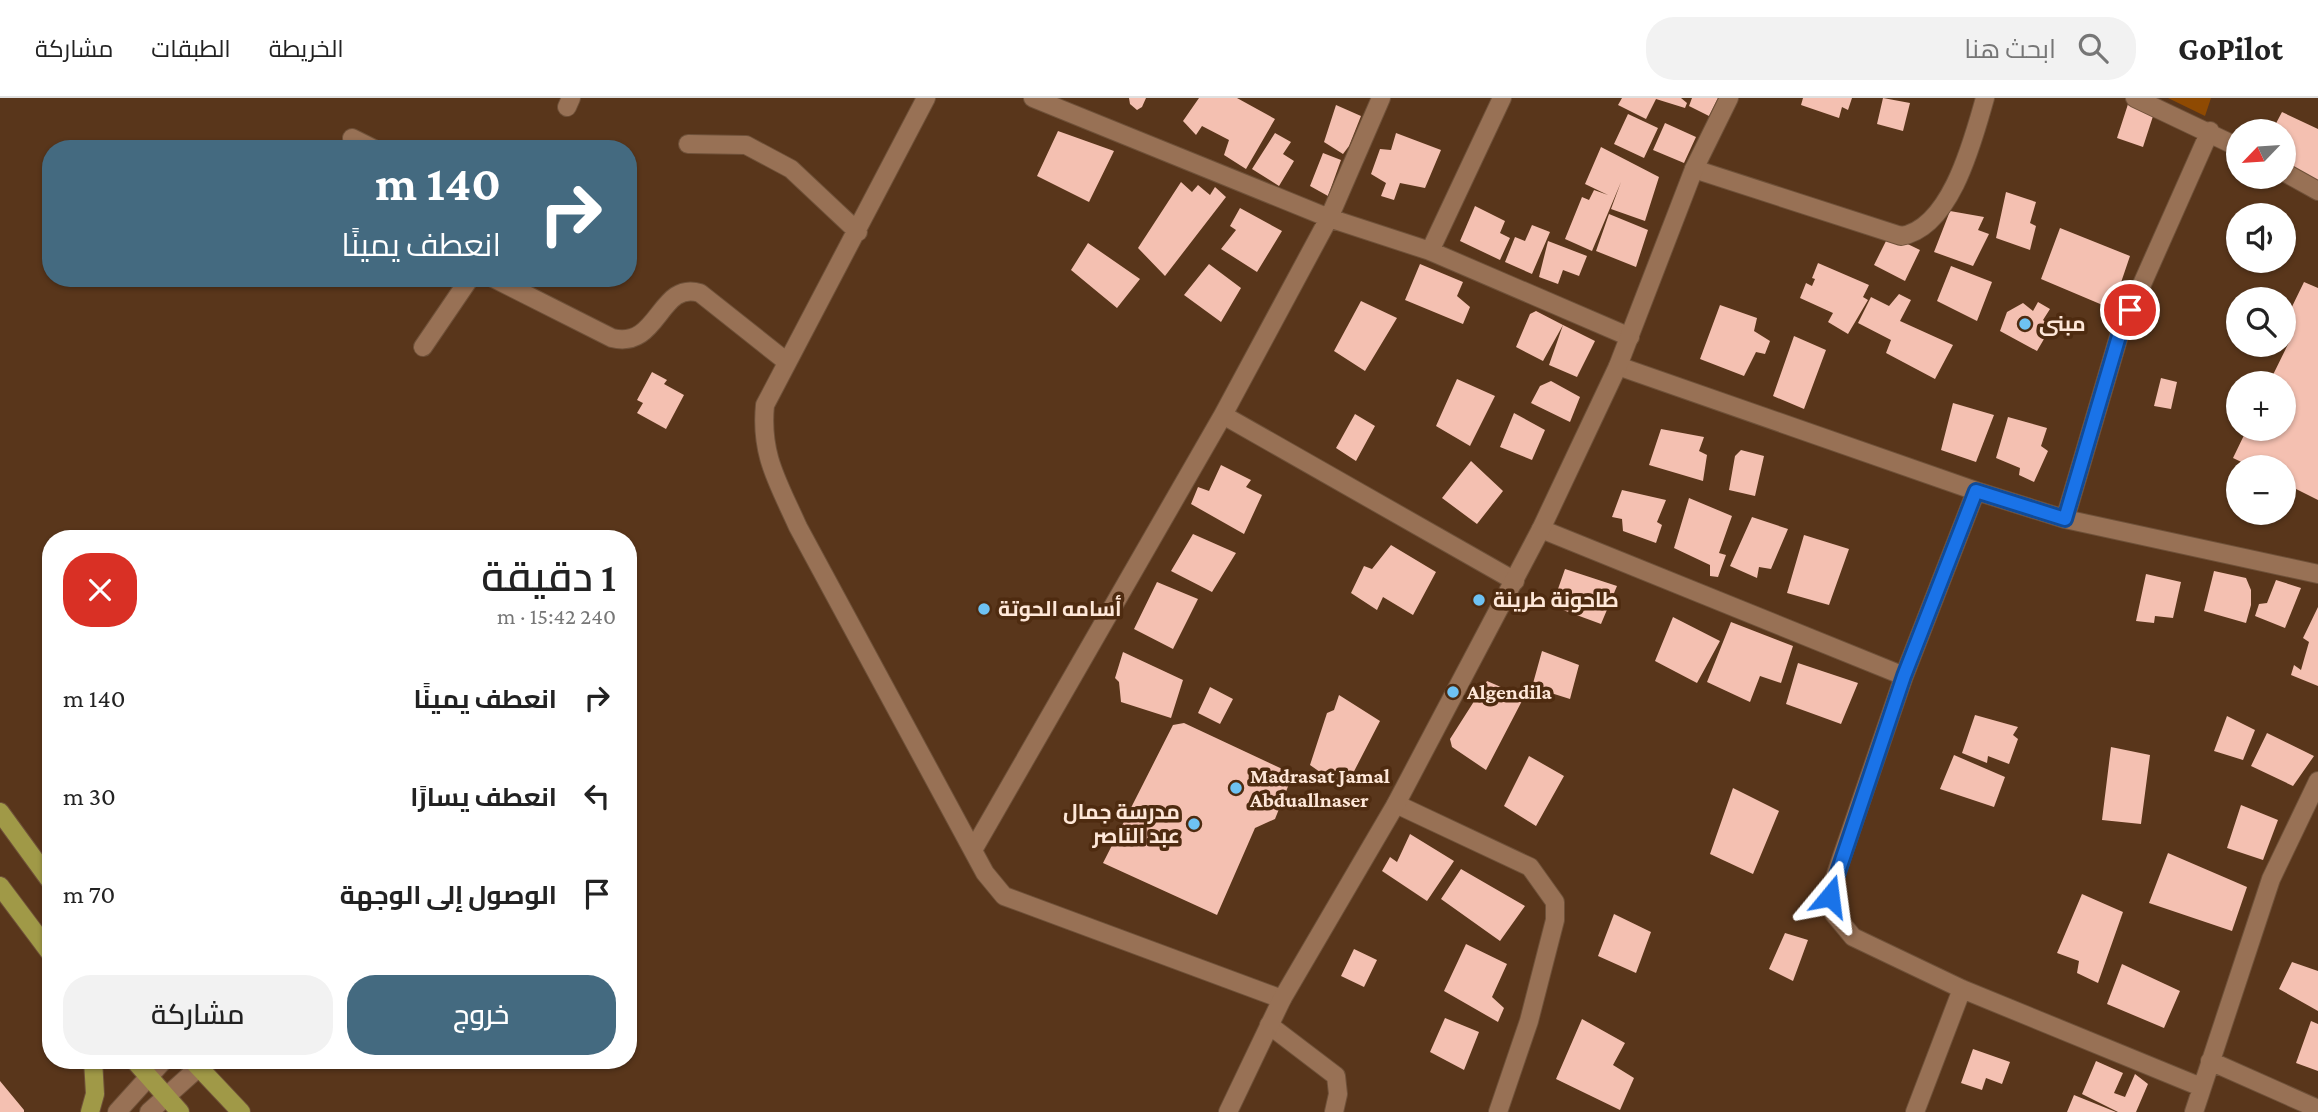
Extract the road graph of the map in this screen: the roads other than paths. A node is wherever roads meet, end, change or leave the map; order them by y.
1 (926, 98) edge
2 (1033, 98) edge
3 (1381, 98) edge
4 (1502, 98) edge
5 (1729, 98) edge
6 (1985, 98) edge
7 (2136, 98) edge
8 (2210, 131) junction
9 (352, 138) dead end
10 (356, 140) edge
11 (2226, 140) edge
12 (688, 144) dead end
13 (1694, 169) junction
14 (2296, 179) edge
15 (2318, 191) edge
16 (1329, 218) junction
17 (858, 232) junction
18 (1430, 251) junction
19 (464, 287) edge
20 (511, 287) edge
21 (532, 287) edge
22 (542, 303) junction
23 (1630, 337) junction
24 (423, 347) dead end
25 (787, 362) junction
26 (1618, 366) junction
27 (1223, 415) junction
28 (1976, 491) junction
29 (2065, 519) junction
30 (1541, 530) junction
31 (2318, 575) edge
32 (1515, 581) junction
33 (1904, 676) junction
34 (2318, 781) edge
35 (1396, 804) junction
36 (0, 811) edge
37 (973, 850) junction
38 (42, 869) edge
39 (0, 886) edge
40 (42, 942) edge
41 (1962, 989) junction
42 (1282, 999) junction
43 (1269, 1025) junction
44 (2210, 1061) junction
45 (93, 1069) edge
46 (141, 1069) edge
47 (156, 1069) edge
48 (190, 1069) edge
49 (200, 1069) edge
50 (148, 1078) junction
51 (2201, 1087) junction
52 (165, 1097) junction
53 (2318, 1109) edge
54 (90, 1112) edge
55 (117, 1112) edge
56 (149, 1112) edge
57 (180, 1112) edge
58 (240, 1112) edge
59 (1228, 1112) edge
60 (1334, 1112) edge
61 (1498, 1112) edge
62 (1915, 1112) edge
63 (2194, 1112) edge

1 - 17 street
2 - 16 street
3 - 16 street
4 - 18 street
5 - 13 street
6 - 13 street
7 - 8 street
8 - 11 street
8 - 29 street
9 - 10 street
12 - 17 street
13 - 23 street
14 - 15 street
16 - 18 street
16 - 27 street
17 - 25 street
18 - 23 street
19 - 24 street
20 - 22 street
21 - 22 street
22 - 25 street
23 - 26 street
25 - 37 street
26 - 28 street
26 - 30 street
27 - 32 street
27 - 37 street
28 - 29 street
28 - 33 street
29 - 31 street
30 - 32 street
30 - 33 street
32 - 35 street
33 - 41 street
34 - 44 street
35 - 42 street
35 - 61 street
36 - 38 main road
37 - 42 street
39 - 40 main road
41 - 51 street
41 - 62 street
42 - 43 street
43 - 59 street
43 - 60 street
44 - 51 street
44 - 53 street
45 - 54 main road
46 - 50 main road
47 - 50 street
48 - 52 street
49 - 58 main road
50 - 52 main road
50 - 55 street
51 - 63 street
52 - 56 street
52 - 57 main road

